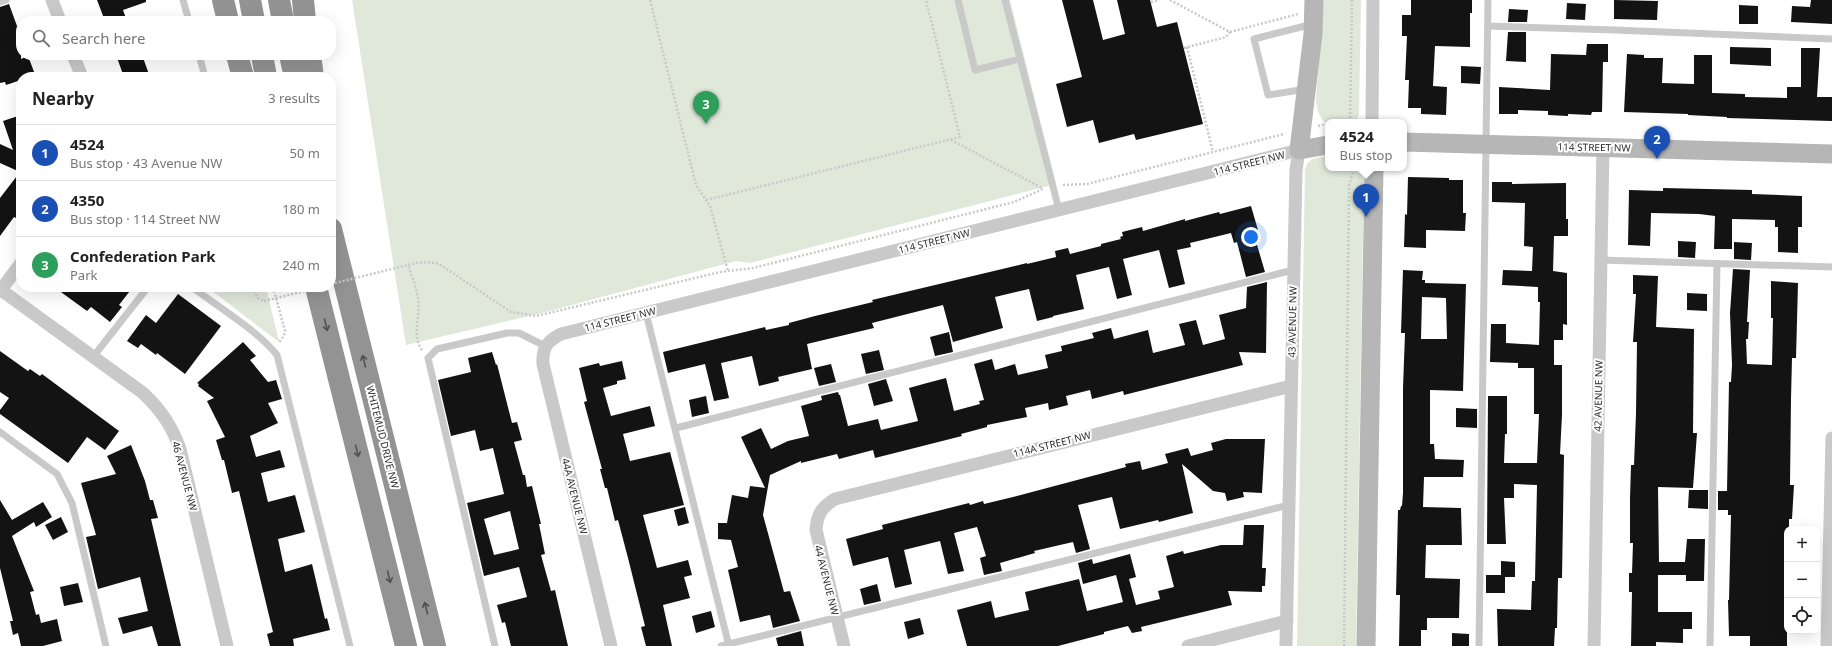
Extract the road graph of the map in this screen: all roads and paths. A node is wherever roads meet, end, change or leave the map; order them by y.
1 (6, 0) edge
2 (52, 0) edge
3 (183, 0) edge
4 (223, 0) edge
5 (250, 0) edge
6 (279, 0) edge
7 (303, 0) edge
8 (650, 0) edge
9 (926, 0) edge
10 (958, 0) edge
11 (1006, 0) edge
12 (1159, 0) edge
13 (1170, 0) edge
14 (1314, 0) edge
15 (1352, 0) edge
16 (1373, 0) edge
17 (1488, 0) edge
18 (0, 2) edge
19 (1151, 2) dead end
20 (58, 16) edge
21 (188, 16) edge
22 (227, 16) edge
23 (253, 16) edge
24 (282, 16) edge
25 (305, 16) edge
26 (1307, 19) junction
27 (1488, 26) junction
28 (1230, 32) junction
29 (1832, 39) edge
30 (1020, 59) junction
31 (75, 60) edge
32 (200, 60) edge
33 (238, 60) edge
34 (263, 60) edge
35 (291, 60) edge
36 (311, 60) edge
37 (80, 72) edge
38 (204, 72) edge
39 (242, 72) edge
40 (265, 72) edge
41 (294, 72) edge
42 (312, 72) edge
43 (1307, 89) junction
44 (1350, 119) edge
45 (1372, 119) edge
46 (1285, 133) dead end
47 (950, 140) junction
48 (1407, 142) edge
49 (1486, 145) junction
50 (1325, 146) edge
51 (1603, 147) junction
52 (1299, 150) junction
53 (1213, 152) junction
54 (1832, 154) edge
55 (1353, 171) edge
56 (1374, 171) edge
57 (1062, 185) dead end
58 (706, 200) junction
59 (1058, 210) junction
60 (336, 245) edge
61 (1600, 260) junction
62 (1717, 264) junction
63 (408, 265) junction
64 (1832, 267) edge
65 (16, 270) edge
66 (1293, 270) junction
67 (728, 271) junction
68 (336, 283) edge
69 (0, 291) edge
70 (144, 292) edge
71 (199, 292) edge
72 (255, 292) edge
73 (275, 292) edge
74 (301, 292) edge
75 (317, 292) edge
76 (646, 313) junction
77 (278, 342) dead end
78 (545, 346) junction
79 (93, 357) junction
80 (429, 357) junction
81 (1291, 386) junction
82 (676, 428) junction
83 (0, 432) edge
84 (1832, 438) edge
85 (1289, 505) junction
86 (818, 514) joint
87 (837, 618) junction
88 (1287, 621) junction
89 (726, 645) edge
90 (106, 646) edge
91 (227, 646) edge
92 (350, 646) edge
93 (406, 646) edge
94 (435, 646) edge
95 (495, 646) edge
96 (611, 646) edge
97 (844, 646) edge
98 (1188, 646) edge
99 (1286, 646) edge
100 (1344, 646) edge
101 (1366, 646) edge
102 (1479, 646) edge
103 (1594, 646) edge
104 (1710, 646) edge
105 (1827, 646) edge

1 - 18 lane
2 - 20 street
3 - 21 lane
4 - 22 highway
5 - 23 highway
6 - 24 highway
7 - 25 highway
8 - 58 path
9 - 47 path
10 - 30 lane
11 - 30 lane
12 - 19 path
13 - 28 path
14 - 26 street, 43 AVENUE NW
15 - 44 path
16 - 45 street
17 - 27 lane
26 - 28 path
26 - 43 street, 43 AVENUE NW
26 - 43 lane
27 - 29 lane
27 - 49 lane
28 - 53 path
30 - 59 lane
31 - 37 street
32 - 38 lane
33 - 39 highway
34 - 40 highway
35 - 41 highway
36 - 42 highway
43 - 52 street, 43 AVENUE NW
46 - 53 path
47 - 58 path
47 - 67 path
48 - 49 street, 114 STREET NW
49 - 51 street, 114 STREET NW
49 - 102 lane
50 - 52 street, 114 STREET NW
51 - 54 street, 114 STREET NW
51 - 61 street, 42 AVENUE NW
52 - 59 street, 114 STREET NW
52 - 66 street, 43 AVENUE NW
53 - 57 path
55 - 100 path
56 - 101 street
58 - 67 path
59 - 76 street, 114 STREET NW
94 -> 60 highway, WHITEMUD DRIVE NW
61 - 62 lane
61 - 103 street, 42 AVENUE NW
62 - 64 lane
62 - 104 lane
63 - 67 path
63 - 68 path, bridge
63 - 80 path
65 - 69 street
66 - 81 street, 43 AVENUE NW
66 - 82 lane
69 - 79 street, 46 AVENUE NW
70 - 79 lane
71 - 92 lane
72 - 74 path, bridge
73 - 77 path
75 -> 93 highway
76 - 78 street, 114 STREET NW
76 - 82 lane
78 - 80 lane
78 - 96 street, 44A AVENUE NW
79 - 91 street, 46 AVENUE NW
80 - 95 lane
81 - 85 street, 43 AVENUE NW
81 - 86 street, 114A STREET NW
82 - 89 lane
83 - 90 lane
84 - 105 street
85 - 87 lane
85 - 88 street, 43 AVENUE NW
86 - 87 street, 44 AVENUE NW
87 - 89 lane
87 - 97 street, 44 AVENUE NW
88 - 98 street
88 - 99 street, 43 AVENUE NW

